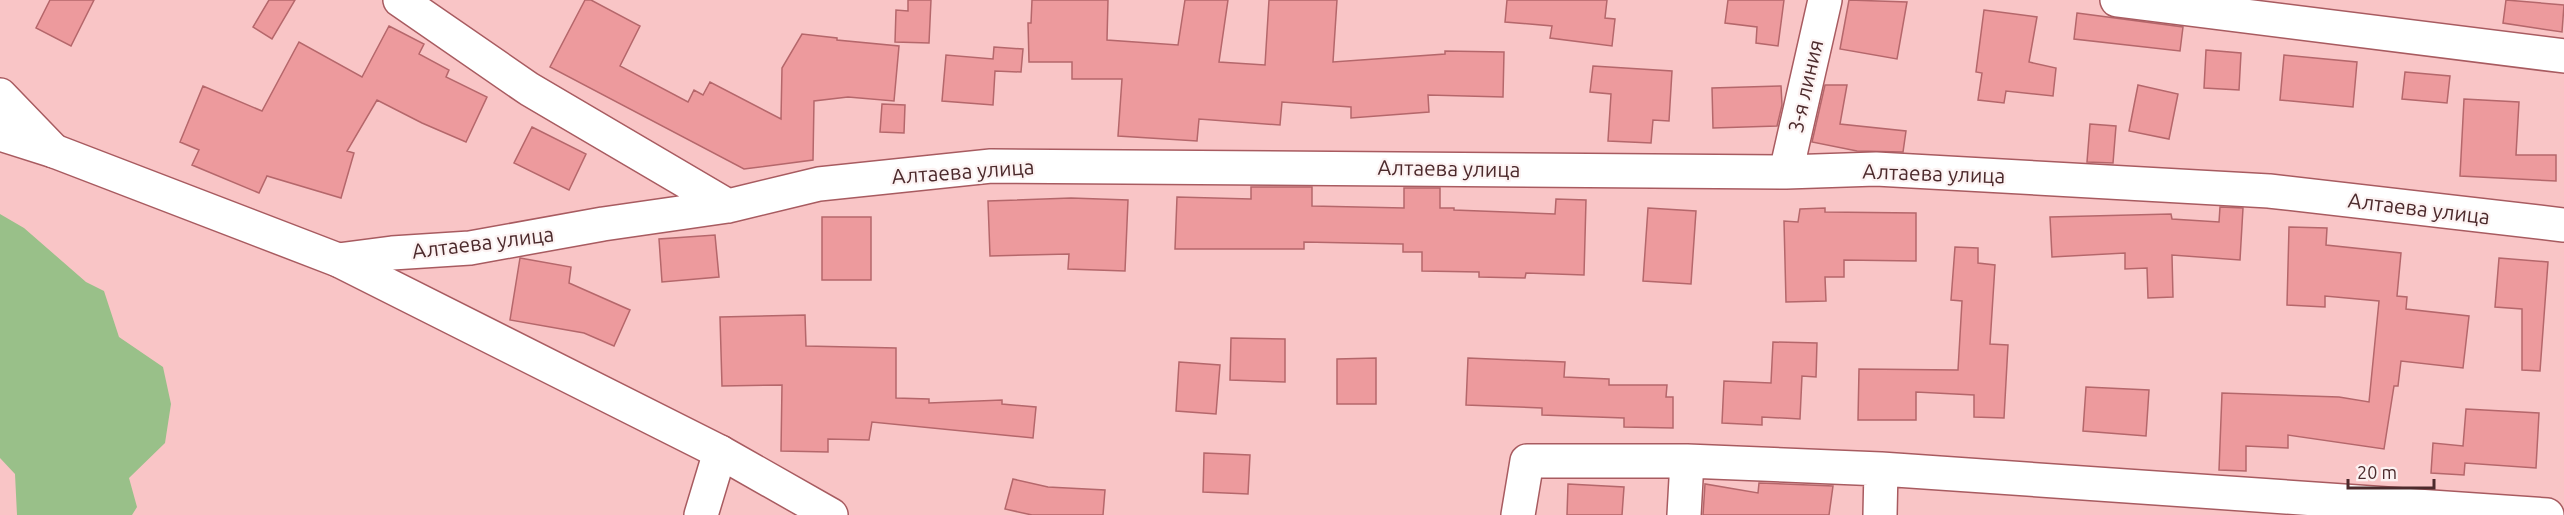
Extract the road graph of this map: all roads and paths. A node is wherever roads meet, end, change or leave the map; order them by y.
1 (399, 0) edge
2 (1825, 0) edge
3 (2117, 0) edge
4 (2564, 56) edge
5 (0, 95) edge
6 (0, 134) edge
7 (54, 151) junction
8 (1786, 172) junction
9 (728, 206) junction
10 (2564, 225) edge
11 (338, 260) junction
12 (720, 452) junction
13 (1687, 461) junction
14 (1881, 469) junction
15 (701, 515) edge
16 (831, 515) edge
17 (1518, 515) edge
18 (1684, 515) edge
19 (1880, 515) edge
20 (2547, 515) edge

1 - 9 street
2 - 8 street, 3-я линия
3 - 4 street
5 - 7 street
6 - 7 street
7 - 11 street
8 - 9 street, Алтаева улица
8 - 10 street, Алтаева улица
9 - 11 street, Алтаева улица
11 - 12 street
12 - 15 street
12 - 16 street
13 - 14 street
13 - 17 street
13 - 18 street
14 - 19 street
14 - 20 street

